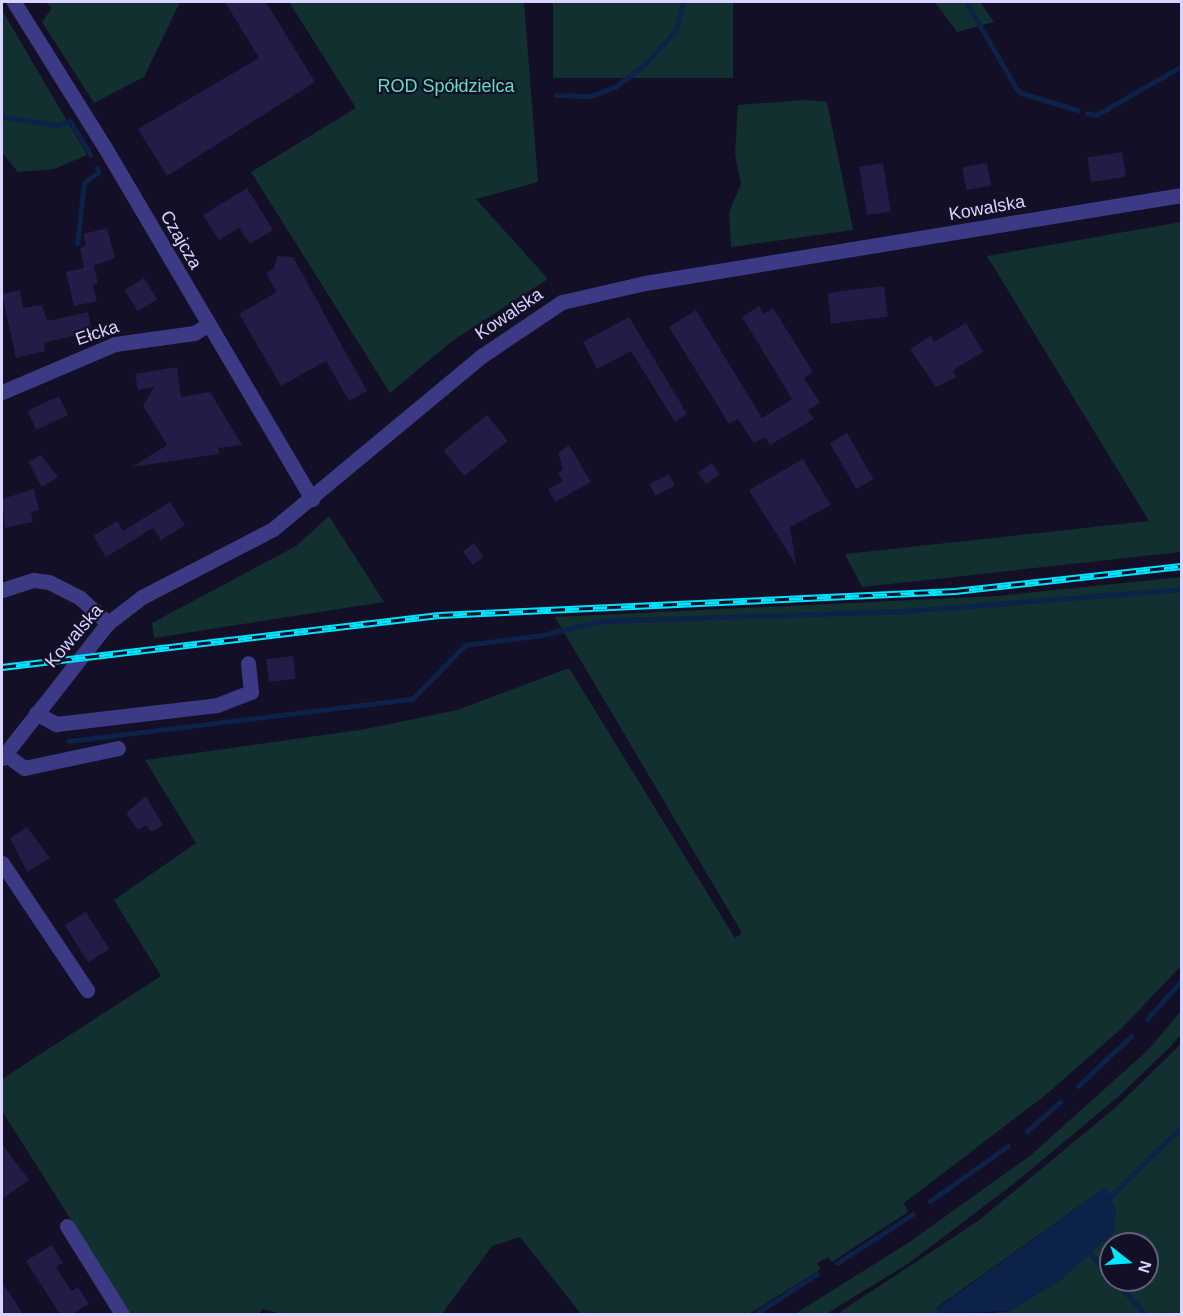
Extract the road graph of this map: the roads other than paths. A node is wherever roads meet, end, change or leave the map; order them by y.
1 (14, 2) edge
2 (1182, 195) edge
3 (208, 325) junction
4 (2, 392) edge
5 (312, 499) junction
6 (2, 590) edge
7 (108, 623) junction
8 (248, 663) dead end
9 (36, 714) junction
10 (118, 748) dead end
11 (3, 756) edge
12 (2, 863) edge
13 (87, 990) dead end
14 (67, 1226) dead end
15 (122, 1314) edge

1 - 3 street, Czajcza
2 - 5 street, Kowalska
3 - 4 street, Ełcka
3 - 5 street, Czajcza
5 - 7 street, Kowalska
6 - 7 street
7 - 9 street, Kowalska
8 - 9 street
9 - 11 street, Kowalska
10 - 11 street
12 - 13 street
14 - 15 street

